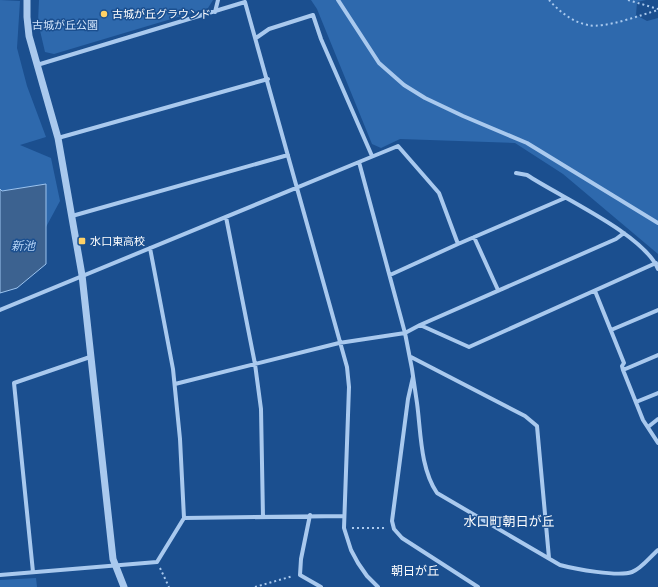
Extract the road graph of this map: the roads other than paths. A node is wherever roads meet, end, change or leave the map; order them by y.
1 (27, 0) edge
2 (218, 0) edge
3 (338, 0) edge
4 (215, 12) junction
5 (256, 38) junction
6 (37, 65) junction
7 (268, 79) junction
8 (58, 138) junction
9 (288, 155) junction
10 (372, 156) junction
11 (359, 162) junction
12 (516, 173) dead end
13 (297, 188) junction
14 (565, 198) junction
15 (72, 216) junction
16 (226, 217) junction
17 (658, 222) edge
18 (624, 232) junction
19 (474, 238) junction
20 (458, 244) junction
21 (150, 248) junction
22 (656, 263) junction
23 (658, 269) edge
24 (82, 275) junction
25 (390, 275) junction
26 (498, 290) junction
27 (595, 291) junction
28 (0, 310) edge
29 (658, 310) edge
30 (420, 325) junction
31 (611, 330) junction
32 (405, 333) junction
33 (339, 343) junction
34 (658, 355) edge
35 (90, 357) junction
36 (411, 357) junction
37 (256, 364) junction
38 (623, 370) junction
39 (413, 375) junction
40 (175, 384) junction
41 (658, 393) edge
42 (636, 402) junction
43 (658, 419) edge
44 (648, 427) junction
45 (658, 443) edge
46 (310, 515) junction
47 (344, 516) junction
48 (263, 517) junction
49 (184, 518) junction
50 (658, 550) edge
51 (549, 558) junction
52 (115, 566) junction
53 (33, 572) junction
54 (0, 575) edge
55 (124, 587) edge
56 (320, 587) edge
57 (378, 587) edge
58 (478, 587) edge

1 - 6 street
2 - 4 street
3 - 17 street
4 - 5 street
4 - 6 street
5 - 7 street
5 - 10 street
6 - 8 street
7 - 8 street
7 - 9 street
8 - 15 street
9 - 13 street
9 - 15 street
10 - 11 street
10 - 20 street
11 - 13 street
11 - 25 street
12 - 14 street
13 - 16 street
13 - 33 street
14 - 18 street
14 - 19 street
15 - 24 street
16 - 21 street
16 - 37 street
18 - 22 street
18 - 26 street
19 - 20 street
19 - 26 street
20 - 25 street
21 - 24 street
21 - 40 street
22 - 23 street
22 - 27 street
24 - 28 street
24 - 35 street
25 - 32 street
26 - 30 street
27 - 30 street
27 - 31 street
29 - 31 street
30 - 32 street
31 - 38 street
32 - 33 street
32 - 36 street
33 - 37 street
33 - 47 street
34 - 38 street
35 - 52 street
35 - 53 street
36 - 39 street
36 - 51 street
37 - 40 street
37 - 48 street
38 - 42 street
39 - 51 street
39 - 58 street
40 - 49 street
41 - 42 street
42 - 44 street
43 - 44 street
44 - 45 street
46 - 47 street
46 - 48 street
46 - 56 street
47 - 57 street
48 - 49 street
49 - 52 street
50 - 51 street
52 - 53 street
52 - 55 street
53 - 54 street

